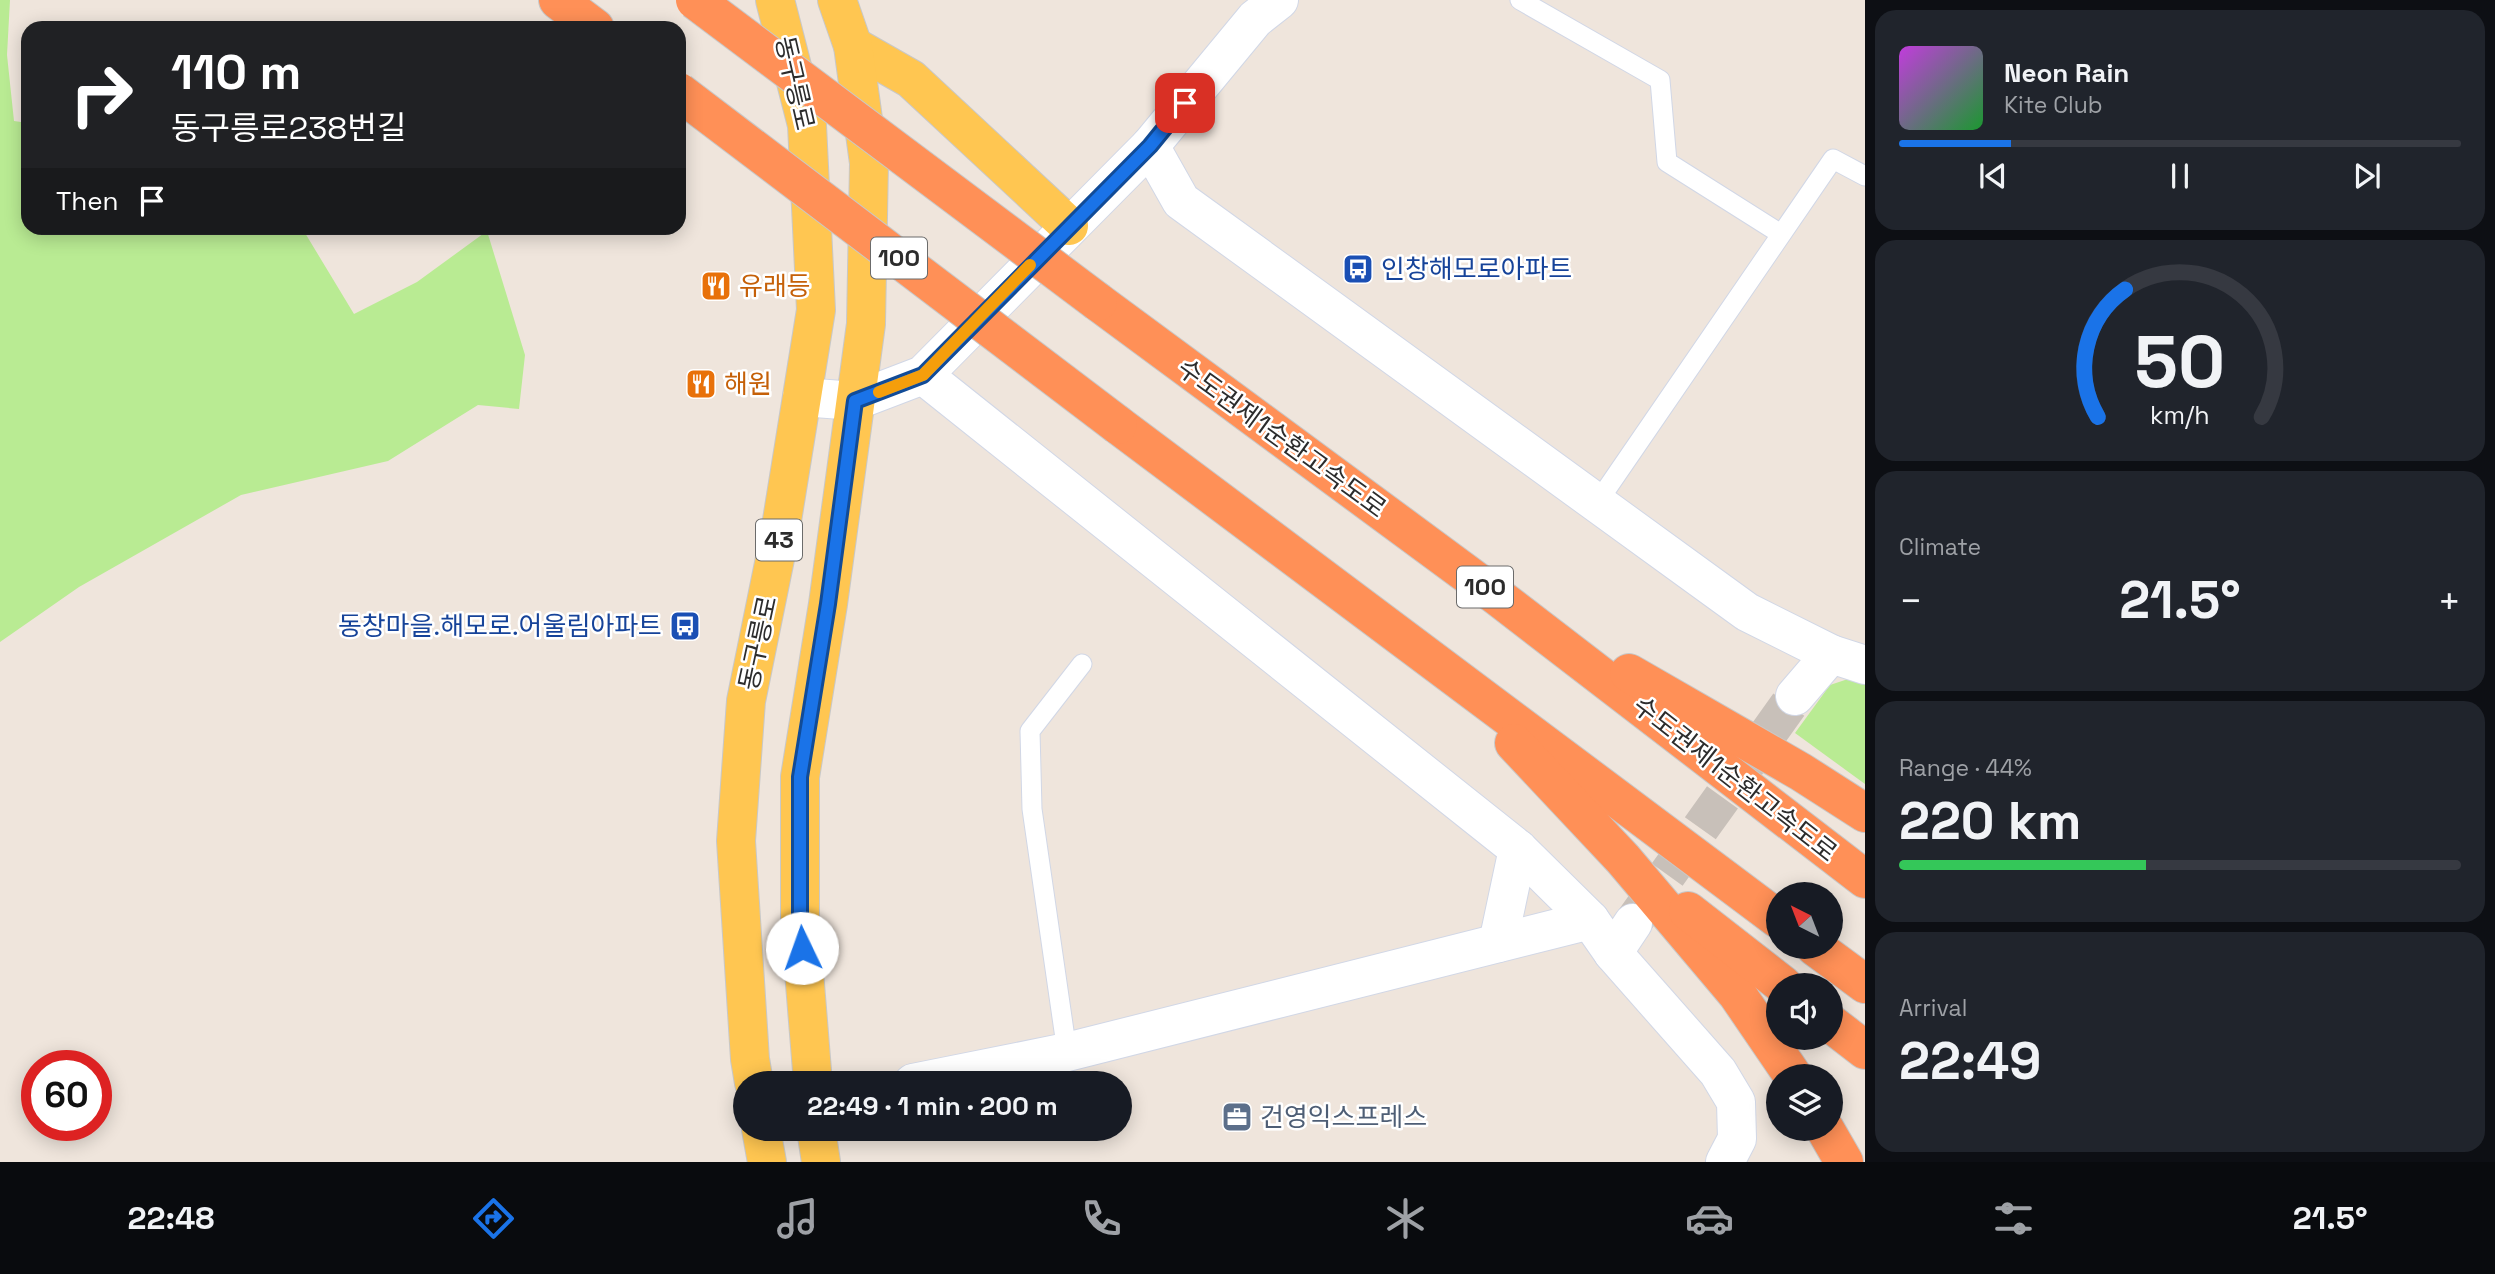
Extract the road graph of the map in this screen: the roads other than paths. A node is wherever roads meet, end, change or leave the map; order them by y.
1 (558, 0) edge
2 (695, 0) edge
3 (775, 0) edge
4 (837, 0) edge
5 (1279, 0) edge
6 (1520, 0) edge
7 (586, 21) edge
8 (853, 47) junction
9 (686, 97) edge
10 (1150, 146) junction
11 (1865, 176) edge
12 (1069, 226) junction
13 (1782, 234) junction
14 (923, 375) junction
15 (802, 397) junction
16 (855, 401) junction
17 (1597, 503) junction
18 (1498, 597) junction
19 (1848, 659) edge
20 (1082, 664) dead end
21 (1444, 667) junction
22 (1796, 696) tunnel mouth
23 (1865, 813) edge
24 (1518, 849) junction
25 (1623, 859) junction
26 (1865, 879) edge
27 (1766, 910) edge
28 (1590, 920) junction
29 (1498, 943) junction
30 (1831, 959) edge
31 (1768, 973) edge
32 (1865, 984) edge
33 (1843, 1033) edge
34 (1865, 1050) edge
35 (1067, 1052) junction
36 (1785, 1064) edge
37 (752, 1071) edge
38 (812, 1071) edge
39 (973, 1071) edge
40 (763, 1141) edge
41 (818, 1141) edge
42 (1832, 1141) edge
43 (767, 1162) edge
44 (821, 1162) edge
45 (1725, 1162) edge
46 (1844, 1162) edge

1 - 7 highway
2 - 18 highway, 수도권제1순환고속도로 / 100, bridge
3 - 15 main road, 동구릉로 / 43
4 - 8 main road, 43
5 - 10 street
6 - 13 lane
8 - 12 main road
8 - 16 main road, 43
9 - 21 highway, 100, bridge
10 - 12 street
10 - 17 street
11 - 13 lane
12 - 14 street
13 - 17 lane
14 - 16 street
14 - 24 street
15 - 16 street
15 - 37 main road, 동구릉로 / 43
16 - 38 main road, 43
17 - 19 street
18 - 23 highway
18 - 26 highway, 수도권제1순환고속도로 / 100
19 - 22 street
20 - 35 lane
21 - 25 highway
21 - 27 highway, 100
24 - 28 street
24 - 29 street
25 - 31 highway
25 - 36 highway
28 - 29 street
28 - 45 street
29 - 35 street
30 - 32 highway
33 - 34 highway
35 - 39 street
40 - 43 main road
41 - 44 main road
42 - 46 highway

